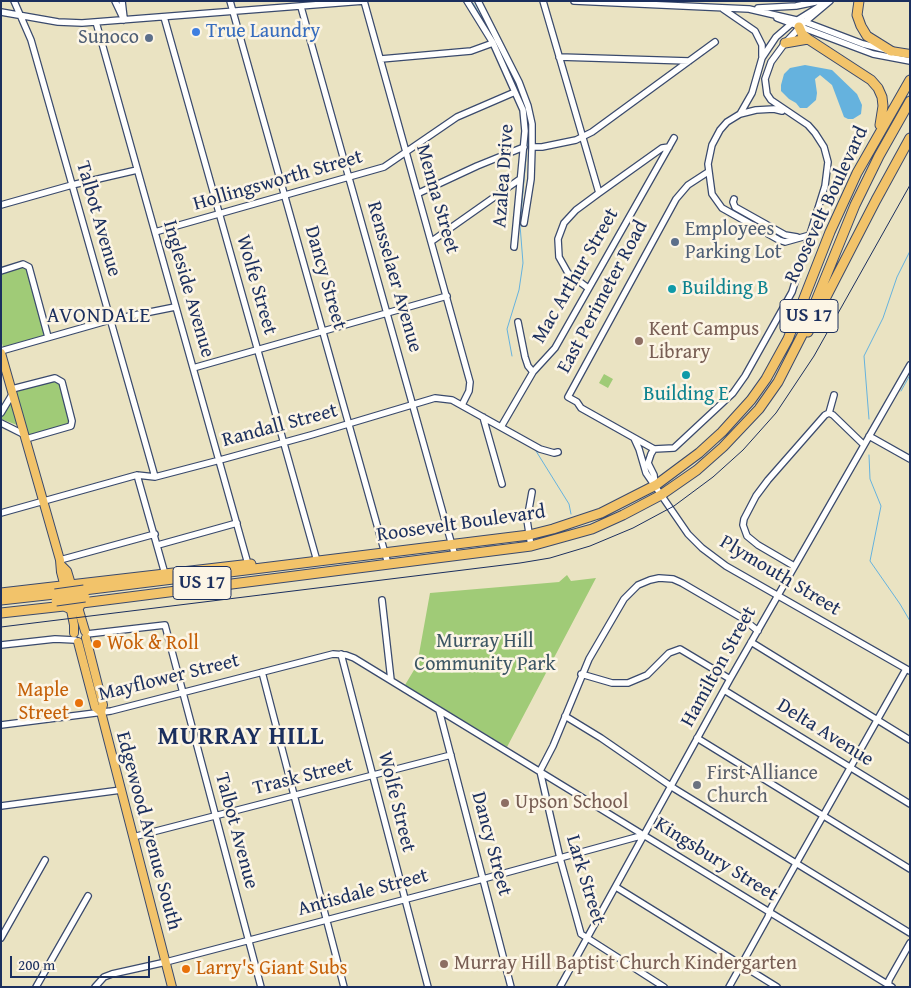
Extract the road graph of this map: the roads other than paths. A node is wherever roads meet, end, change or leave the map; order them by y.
1 (14, 1) edge
2 (115, 1) edge
3 (122, 1) edge
4 (230, 1) edge
5 (364, 1) edge
6 (467, 1) edge
7 (478, 1) edge
8 (543, 1) edge
9 (574, 1) edge
10 (820, 1) edge
11 (829, 1) edge
12 (859, 1) edge
13 (342, 3) edge
14 (808, 3) edge
15 (698, 4) edge
16 (301, 7) junction
17 (722, 8) junction
18 (749, 8) junction
19 (233, 11) junction
20 (1, 12) edge
21 (22, 16) junction
22 (164, 17) junction
23 (124, 20) junction
24 (96, 22) junction
25 (798, 23) junction
26 (808, 39) junction
27 (716, 42) dead end
28 (785, 42) junction
29 (492, 43) junction
30 (891, 51) junction
31 (559, 57) junction
32 (907, 57) edge
33 (762, 58) junction
34 (381, 59) junction
35 (689, 61) junction
36 (910, 80) edge
37 (515, 92) junction
38 (910, 101) edge
39 (740, 114) junction
40 (791, 115) junction
41 (877, 135) junction
42 (582, 138) junction
43 (674, 138) dead end
44 (910, 138) edge
45 (524, 147) junction
46 (532, 147) junction
47 (669, 147) junction
48 (407, 152) junction
49 (137, 170) junction
50 (708, 172) junction
51 (349, 178) junction
52 (520, 179) junction
53 (72, 185) junction
54 (419, 193) junction
55 (598, 193) junction
56 (285, 196) junction
57 (734, 199) dead end
58 (1, 205) edge
59 (219, 215) junction
60 (524, 223) dead end
61 (155, 232) junction
62 (810, 234) junction
63 (801, 237) junction
64 (432, 241) junction
65 (514, 247) dead end
66 (1, 271) edge
67 (588, 288) junction
68 (447, 296) junction
69 (175, 307) junction
70 (388, 313) junction
71 (110, 320) junction
72 (518, 322) dead end
73 (323, 332) junction
74 (48, 337) junction
75 (258, 350) junction
76 (1, 352) edge
77 (910, 365) edge
78 (193, 368) junction
79 (785, 371) junction
80 (533, 372) junction
81 (12, 391) junction
82 (834, 395) dead end
83 (412, 404) junction
84 (462, 404) junction
85 (1, 413) edge
86 (829, 413) junction
87 (483, 417) junction
88 (1, 423) edge
89 (349, 424) junction
90 (501, 426) junction
91 (869, 436) junction
92 (26, 437) junction
93 (634, 438) junction
94 (284, 442) junction
95 (864, 445) junction
96 (654, 450) junction
97 (558, 452) dead end
98 (910, 459) edge
99 (220, 460) junction
100 (137, 475) junction
101 (154, 477) junction
102 (502, 484) dead end
103 (656, 485) junction
104 (532, 492) dead end
105 (661, 495) junction
106 (44, 501) junction
107 (1, 513) edge
108 (237, 523) junction
109 (154, 534) junction
110 (530, 534) junction
111 (158, 545) junction
112 (452, 545) junction
113 (531, 546) junction
114 (385, 553) junction
115 (454, 556) junction
116 (317, 561) junction
117 (61, 563) junction
118 (248, 564) junction
119 (388, 564) junction
120 (794, 566) junction
121 (319, 572) junction
122 (165, 574) junction
123 (68, 585) junction
124 (1, 593) edge
125 (84, 594) junction
126 (777, 595) junction
127 (56, 597) junction
128 (1, 600) edge
129 (382, 600) dead end
130 (1, 607) edge
131 (74, 608) junction
132 (1, 613) edge
133 (758, 630) junction
134 (86, 635) junction
135 (75, 638) junction
136 (751, 642) junction
137 (1, 645) edge
138 (342, 654) junction
139 (908, 670) edge
140 (262, 672) junction
141 (581, 674) junction
142 (730, 679) junction
143 (391, 680) junction
144 (724, 690) junction
145 (183, 693) junction
146 (439, 710) junction
147 (101, 712) junction
148 (565, 716) junction
149 (877, 720) junction
150 (1, 725) edge
151 (697, 738) junction
152 (910, 740) edge
153 (451, 755) junction
154 (850, 768) junction
155 (540, 771) junction
156 (372, 776) junction
157 (671, 786) junction
158 (121, 790) junction
159 (294, 796) junction
160 (910, 804) edge
161 (1, 806) edge
162 (823, 815) junction
163 (216, 816) junction
164 (644, 835) junction
165 (133, 837) junction
166 (560, 858) junction
167 (45, 860) dead end
168 (796, 863) junction
169 (910, 869) edge
170 (483, 879) junction
171 (616, 887) junction
172 (88, 896) dead end
173 (404, 899) junction
174 (770, 912) junction
175 (326, 920) junction
176 (910, 933) edge
177 (1, 938) edge
178 (587, 939) junction
179 (248, 940) junction
180 (910, 943) edge
181 (166, 962) junction
182 (741, 965) junction
183 (889, 986) edge
184 (36, 987) edge
185 (95, 987) edge
186 (172, 987) edge
187 (261, 987) edge
188 (344, 987) edge
189 (428, 987) edge
190 (511, 987) edge
191 (560, 987) edge
192 (664, 987) edge
193 (729, 987) edge
194 (776, 987) edge

1 - 21 street, Talbot Avenue
2 - 23 street
3 - 23 street
4 - 19 street, Dancy Street
5 - 13 street
5 - 34 street, Menna Street
6 - 29 street, Azalea Drive
7 - 46 street, Azalea Drive
8 - 31 street
9 - 15 street
10 - 14 street
11 - 25 street
12 - 30 highway
13 - 16 street
14 - 18 street
15 - 17 street
16 - 19 street
16 - 51 street, Rensselaer Avenue
17 - 18 street
17 - 33 street
18 - 25 street
19 - 22 street
19 - 56 street, Dancy Street
20 - 21 street
21 - 24 street
21 - 53 street, Talbot Avenue
22 - 23 street
22 - 59 street, Wolfe Street
23 - 24 street
24 - 49 street, Ingleside Avenue
25 - 26 highway
25 - 28 street
25 - 30 street
25 - 32 street
25 - 33 street
26 - 28 highway
26 - 41 highway
27 - 35 street
28 - 40 street
29 - 34 street
29 - 37 street, Azalea Drive
30 - 32 main road
31 - 35 street
31 - 42 street
33 - 39 street
34 - 48 street, Menna Street
35 - 42 street
36 - 41 highway, Roosevelt Boulevard / US 17
37 - 45 street, Azalea Drive
37 - 48 street, Hollingsworth Street
38 - 79 highway, Roosevelt Boulevard / US 17
39 - 40 street
39 - 50 street
40 - 62 street
41 - 103 highway, Roosevelt Boulevard / US 17
42 - 46 street
42 - 55 street
43 - 47 street, Mac Arthur Street
44 - 79 highway
45 - 52 street, Azalea Drive
45 - 54 street
46 - 60 street, Azalea Drive
47 - 55 street
47 - 67 street, Mac Arthur Street
48 - 51 street, Hollingsworth Street
48 - 54 street, Menna Street
49 - 53 street
49 - 61 street, Ingleside Avenue
50 - 63 street
50 - 93 street, East Perimeter Road
51 - 56 street, Hollingsworth Street
51 - 70 street, Rensselaer Avenue
52 - 64 street
52 - 65 street, Azalea Drive
53 - 58 street
53 - 71 street, Talbot Avenue
54 - 64 street, Menna Street
55 - 67 street
56 - 59 street, Hollingsworth Street
56 - 73 street, Dancy Street
57 - 63 street
59 - 61 street, Hollingsworth Street
59 - 75 street, Wolfe Street
61 - 69 street, Ingleside Avenue
62 - 63 street
62 - 96 street
64 - 68 street, Menna Street
66 - 74 street
67 - 80 street, Mac Arthur Street
68 - 70 street
68 - 84 street, Menna Street
69 - 71 street
69 - 78 street, Ingleside Avenue
70 - 73 street
70 - 83 street, Rensselaer Avenue
71 - 74 street
71 - 101 street, Talbot Avenue
72 - 80 street
73 - 75 street
73 - 89 street, Dancy Street
74 - 76 street
75 - 78 street
75 - 94 street, Wolfe Street
76 - 81 main road
77 - 91 street, Hamilton Street
78 - 99 street, Ingleside Avenue
79 - 105 highway, Roosevelt Boulevard / US 17
80 - 90 street, Mac Arthur Street
81 - 85 street
81 - 92 main road, Edgewood Avenue South
81 - 92 street
82 - 86 street
83 - 84 street, Randall Street
83 - 89 street, Randall Street
83 - 112 street, Rensselaer Avenue
84 - 87 street, Randall Street
86 - 95 street
86 - 120 street
87 - 90 street, Randall Street
87 - 102 street
88 - 92 street
89 - 94 street, Randall Street
89 - 114 street, Dancy Street
90 - 97 street, Randall Street
91 - 95 street, Hamilton Street
91 - 98 street
92 - 106 main road, Edgewood Avenue South
93 - 96 street, East Perimeter Road
93 - 103 street
94 - 99 street, Randall Street
94 - 116 street, Wolfe Street
95 - 120 street, Hamilton Street
96 - 103 street
99 - 101 street, Randall Street
99 - 108 street, Ingleside Avenue
100 - 101 street, Randall Street
100 - 106 street, Randall Street
100 - 109 street
103 - 105 street, Plymouth Street
103 - 110 highway, Roosevelt Boulevard / US 17
104 - 110 street
105 - 113 highway, Roosevelt Boulevard / US 17
105 - 126 street, Plymouth Street
106 - 107 street, Randall Street
106 - 117 main road, Edgewood Avenue South
108 - 111 street
108 - 118 street, Ingleside Avenue
109 - 111 street
109 - 117 street
110 - 112 highway, Roosevelt Boulevard / US 17
110 - 113 street
111 - 122 street
112 - 114 highway, Roosevelt Boulevard / US 17
112 - 115 street, Rensselaer Avenue
113 - 115 highway, Roosevelt Boulevard / US 17
114 - 116 highway, Roosevelt Boulevard / US 17
114 - 119 street, Dancy Street
115 - 119 highway, Roosevelt Boulevard / US 17
116 - 118 highway
116 - 125 highway, US 17
117 - 123 main road, Edgewood Avenue South
118 - 122 highway
119 - 121 highway, Roosevelt Boulevard / US 17
120 - 126 street, Hamilton Street
121 - 125 highway, US 17
121 - 131 highway
122 - 123 highway
123 - 124 highway
123 - 131 main road, Edgewood Avenue South
125 - 127 highway, US 17, bridge
126 - 133 street, Hamilton Street
126 - 139 street, Plymouth Street
127 - 128 highway, US 17
127 - 130 highway, US 17
129 - 143 street
131 - 132 highway
131 - 134 main road, Edgewood Avenue South
131 - 135 main road, Edgewood Avenue South
133 - 136 street, Hamilton Street
133 - 141 street
134 - 135 main road
134 - 145 street, Talbot Avenue
134 - 147 main road, Edgewood Avenue South
135 - 137 street
135 - 147 main road, Edgewood Avenue South
136 - 142 street, Hamilton Street
136 - 149 street
138 - 140 street, Mayflower Street
138 - 143 street, Kingsbury Street
138 - 156 street, Wolfe Street
139 - 149 street
140 - 145 street, Mayflower Street
140 - 159 street
141 - 142 street
141 - 148 street
142 - 144 street, Hamilton Street
143 - 146 street, Kingsbury Street
144 - 151 street, Hamilton Street
144 - 154 street, Delta Avenue
145 - 147 street, Mayflower Street
145 - 163 street, Talbot Avenue
146 - 153 street, Dancy Street
146 - 155 street, Kingsbury Street
147 - 150 street, Mayflower Street
147 - 158 main road, Edgewood Avenue South
148 - 155 street
148 - 157 street
149 - 152 street
149 - 154 street
151 - 157 street, Hamilton Street
151 - 162 street
153 - 156 street, Trask Street
153 - 170 street, Dancy Street
154 - 160 street, Delta Avenue
154 - 162 street
155 - 164 street, Kingsbury Street
155 - 166 street, Lark Street
156 - 159 street, Trask Street
156 - 173 street, Wolfe Street
157 - 164 street, Hamilton Street
157 - 168 street
158 - 161 street
158 - 165 main road, Edgewood Avenue South
159 - 163 street, Trask Street
159 - 175 street
162 - 168 street
162 - 169 street
163 - 165 street, Trask Street
163 - 179 street, Talbot Avenue
164 - 166 street, Antisdale Street
164 - 171 street, Hamilton Street
164 - 174 street, Kingsbury Street
165 - 181 main road, Edgewood Avenue South
166 - 170 street, Antisdale Street
166 - 178 street, Lark Street
167 - 177 street
168 - 174 street
168 - 176 street
170 - 173 street, Antisdale Street
170 - 190 street, Dancy Street
171 - 178 street, Hamilton Street
171 - 182 street
172 - 184 street
173 - 175 street, Antisdale Street
173 - 189 street, Wolfe Street
174 - 182 street
174 - 183 street, Kingsbury Street
175 - 179 street, Antisdale Street
175 - 188 street
178 - 191 street, Hamilton Street
178 - 192 street
179 - 181 street, Antisdale Street
179 - 187 street, Talbot Avenue
180 - 183 street
181 - 185 street, Antisdale Street
181 - 186 main road, Edgewood Avenue South
182 - 193 street
182 - 194 street

